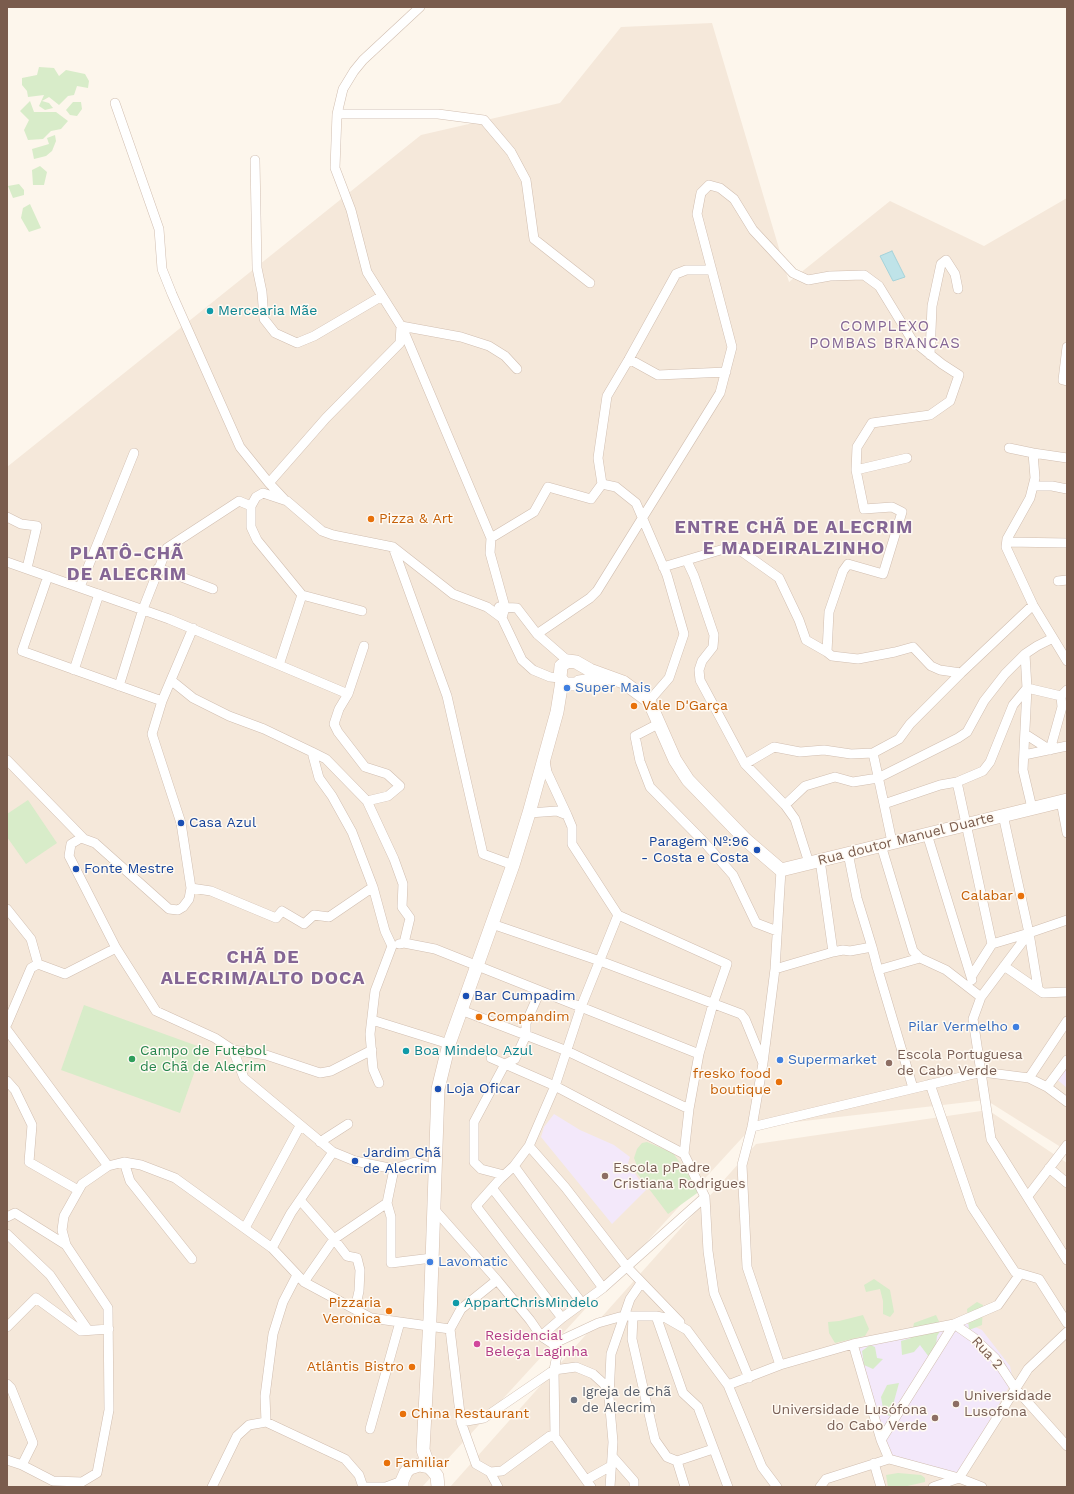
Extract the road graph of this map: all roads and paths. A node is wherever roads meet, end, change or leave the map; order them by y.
1 (420, 7) edge
2 (115, 103) dead end
3 (337, 114) junction
4 (255, 160) dead end
5 (712, 270) junction
6 (590, 283) dead end
7 (958, 290) dead end
8 (382, 296) junction
9 (401, 326) junction
10 (1067, 347) edge
11 (930, 355) junction
12 (629, 359) junction
13 (517, 369) dead end
14 (726, 372) junction
15 (1067, 381) edge
16 (1009, 448) dead end
17 (134, 453) dead end
18 (1033, 453) junction
19 (908, 458) dead end
20 (1067, 458) edge
21 (856, 470) junction
22 (269, 483) junction
23 (602, 484) junction
24 (1033, 486) junction
25 (1067, 490) edge
26 (286, 501) junction
27 (251, 506) junction
28 (643, 516) junction
29 (7, 517) edge
30 (491, 538) junction
31 (1007, 542) junction
32 (1067, 543) edge
33 (393, 548) junction
34 (687, 561) junction
35 (7, 562) edge
36 (664, 567) junction
37 (27, 568) junction
38 (158, 568) junction
39 (48, 576) junction
40 (80, 588) junction
41 (213, 590) dead end
42 (99, 594) junction
43 (302, 595) junction
44 (1033, 605) junction
45 (487, 607) junction
46 (504, 607) junction
47 (143, 610) junction
48 (362, 611) dead end
49 (502, 618) junction
50 (193, 628) junction
51 (537, 634) junction
52 (1053, 638) junction
53 (364, 646) dead end
54 (827, 652) junction
55 (1025, 654) junction
56 (1067, 661) edge
57 (574, 663) junction
58 (279, 666) junction
59 (74, 670) junction
60 (961, 673) junction
61 (609, 678) junction
62 (561, 680) junction
63 (172, 681) junction
64 (577, 683) junction
65 (119, 686) junction
66 (1027, 688) junction
67 (1064, 693) edge
68 (348, 694) junction
69 (162, 701) junction
70 (649, 701) junction
71 (1064, 707) edge
72 (557, 712) junction
73 (658, 724) junction
74 (1026, 734) junction
75 (1067, 746) edge
76 (1050, 750) junction
77 (312, 752) junction
78 (873, 753) junction
79 (1024, 755) junction
80 (7, 760) edge
81 (544, 760) junction
82 (745, 764) junction
83 (878, 778) junction
84 (957, 782) junction
85 (1064, 800) edge
86 (367, 801) junction
87 (884, 804) junction
88 (785, 805) junction
89 (1032, 808) junction
90 (529, 813) junction
91 (567, 815) junction
92 (1003, 815) junction
93 (966, 824) junction
94 (1067, 833) edge
95 (927, 834) junction
96 (84, 839) junction
97 (886, 844) junction
98 (848, 853) junction
99 (815, 861) junction
100 (513, 865) junction
101 (781, 870) junction
102 (373, 887) junction
103 (191, 888) junction
104 (7, 909) edge
105 (618, 915) junction
106 (1067, 920) edge
107 (492, 924) junction
108 (778, 931) junction
109 (1029, 933) junction
110 (404, 942) junction
111 (992, 944) junction
112 (392, 946) junction
113 (872, 947) junction
114 (116, 948) junction
115 (833, 952) junction
116 (920, 958) junction
117 (600, 961) junction
118 (38, 964) junction
119 (1004, 966) junction
120 (477, 967) junction
121 (775, 969) junction
122 (878, 970) junction
123 (971, 977) junction
124 (1038, 988) junction
125 (540, 991) junction
126 (1067, 992) edge
127 (978, 995) junction
128 (713, 1004) junction
129 (581, 1007) junction
130 (461, 1010) junction
131 (372, 1020) junction
132 (1067, 1021) edge
133 (7, 1024) edge
134 (7, 1030) edge
135 (526, 1036) junction
136 (448, 1044) junction
137 (233, 1050) junction
138 (372, 1050) junction
139 (567, 1051) junction
140 (699, 1054) junction
141 (490, 1058) dead end
142 (1067, 1060) edge
143 (763, 1063) junction
144 (505, 1064) junction
145 (982, 1072) junction
146 (1029, 1078) junction
147 (7, 1081) edge
148 (379, 1083) dead end
149 (930, 1084) junction
150 (554, 1086) junction
151 (1047, 1087) junction
152 (913, 1088) junction
153 (1067, 1102) edge
154 (689, 1109) junction
155 (348, 1124) dead end
156 (300, 1126) junction
157 (752, 1127) junction
158 (320, 1142) junction
159 (529, 1146) junction
160 (1067, 1146) edge
161 (333, 1152) junction
162 (684, 1154) junction
163 (124, 1162) junction
164 (108, 1166) junction
165 (514, 1166) junction
166 (1049, 1168) junction
167 (394, 1169) junction
168 (436, 1170) junction
169 (504, 1175) junction
170 (1067, 1183) edge
171 (492, 1188) junction
172 (78, 1190) junction
173 (1028, 1196) junction
174 (705, 1197) junction
175 (300, 1200) junction
176 (387, 1203) junction
177 (434, 1209) junction
178 (7, 1217) edge
179 (245, 1228) junction
180 (7, 1234) edge
181 (334, 1239) junction
182 (66, 1245) junction
183 (272, 1248) junction
184 (432, 1258) junction
185 (192, 1259) dead end
186 (1067, 1260) edge
187 (627, 1267) junction
188 (1020, 1274) junction
189 (300, 1279) junction
190 (496, 1280) junction
191 (641, 1283) junction
192 (603, 1288) junction
193 (582, 1302) junction
194 (355, 1309) junction
195 (623, 1316) junction
196 (633, 1316) junction
197 (656, 1316) junction
198 (562, 1318) junction
199 (400, 1322) junction
200 (1067, 1322) edge
201 (954, 1324) junction
202 (7, 1326) edge
203 (430, 1326) junction
204 (109, 1329) junction
205 (88, 1330) junction
206 (450, 1330) junction
207 (687, 1330) junction
208 (1067, 1332) edge
209 (541, 1336) junction
210 (553, 1344) junction
211 (853, 1344) junction
212 (780, 1365) junction
213 (554, 1370) junction
214 (749, 1378) junction
215 (728, 1385) junction
216 (8, 1388) edge
217 (1015, 1388) junction
218 (609, 1397) junction
219 (266, 1422) junction
220 (462, 1422) junction
221 (370, 1429) dead end
222 (555, 1437) junction
223 (881, 1440) junction
224 (1067, 1446) edge
225 (713, 1449) junction
226 (423, 1450) junction
227 (612, 1456) junction
228 (888, 1459) junction
229 (7, 1460) edge
230 (677, 1461) junction
231 (874, 1463) junction
232 (22, 1465) junction
233 (415, 1466) junction
234 (611, 1466) junction
235 (429, 1468) junction
236 (490, 1472) junction
237 (959, 1478) junction
238 (402, 1484) edge
239 (589, 1484) edge
240 (212, 1487) edge
241 (363, 1487) edge
242 (438, 1487) edge
243 (498, 1487) edge
244 (610, 1487) edge
245 (634, 1487) edge
246 (685, 1487) edge
247 (728, 1487) edge
248 (777, 1487) edge
249 (820, 1487) edge
250 (881, 1487) edge
251 (933, 1487) edge
252 (963, 1487) edge
253 (982, 1487) edge

1 - 3 street
2 - 22 street
3 - 6 street
3 - 8 street
4 - 8 street
5 - 11 street
5 - 12 street
5 - 14 street
7 - 11 street
8 - 9 street
9 - 13 street
9 - 22 street
9 - 30 street
10 - 15 street
11 - 21 street
12 - 14 street
12 - 23 street
14 - 28 street
16 - 18 street
17 - 40 street
18 - 20 street
18 - 24 street
19 - 21 street
21 - 54 street
22 - 26 street
23 - 28 street
23 - 30 street
24 - 25 street
24 - 31 street
26 - 27 street
26 - 33 street
27 - 38 street
27 - 43 street
28 - 36 street
28 - 51 street
29 - 37 street
30 - 46 street
31 - 32 street
31 - 44 street
33 - 45 street
33 - 100 street
34 - 36 street
34 - 54 street
34 - 82 street
35 - 37 street
36 - 70 street
37 - 39 street
38 - 41 street
38 - 47 street
39 - 40 street
39 - 59 street
40 - 42 street
42 - 47 street
42 - 59 street
43 - 48 street
43 - 58 street
44 - 52 street
44 - 60 street
45 - 46 street
45 - 49 street
46 - 49 street
46 - 51 street
47 - 50 street
47 - 65 street
49 - 62 street
50 - 58 street
50 - 63 street
51 - 57 street
52 - 55 street
52 - 56 street
53 - 68 street
54 - 60 street
55 - 66 street
55 - 83 street
57 - 61 street
57 - 62 street
57 - 64 street
58 - 68 street
59 - 65 street
60 - 78 street
61 - 64 street
61 - 70 street
62 - 64 street
62 - 72 street
63 - 69 street
63 - 77 street
64 - 72 street
65 - 69 street
66 - 67 street
66 - 74 street
66 - 84 street
67 - 71 street
68 - 86 street
69 - 103 street
70 - 73 street
71 - 76 street
72 - 81 street
73 - 101 street
73 - 108 street
74 - 76 street
74 - 79 street
75 - 76 street
76 - 79 street
77 - 86 street
77 - 102 street
78 - 82 street
78 - 83 street
79 - 89 street
80 - 96 street
81 - 90 street
81 - 91 street
82 - 88 street
83 - 87 street
83 - 88 street
84 - 87 street
84 - 93 street
85 - 89 street, Rua doutor Manuel Duarte
85 - 94 street
86 - 110 street
87 - 97 street
88 - 99 street
89 - 92 street, Rua doutor Manuel Duarte
90 - 91 street
90 - 100 street
91 - 105 street
92 - 93 street, Rua doutor Manuel Duarte
92 - 109 street
93 - 95 street, Rua doutor Manuel Duarte
93 - 111 street
95 - 97 street, Rua doutor Manuel Duarte
95 - 123 street
96 - 103 street
96 - 114 street
97 - 98 street, Rua doutor Manuel Duarte
97 - 116 street
98 - 99 street, Rua doutor Manuel Duarte
98 - 113 street
99 - 101 street, Rua doutor Manuel Duarte
99 - 115 street
100 - 107 street
101 - 108 street
102 - 103 street
102 - 112 street
104 - 118 street
105 - 117 street
105 - 128 street
106 - 109 street
107 - 117 street
107 - 120 street
108 - 121 street
109 - 111 street
109 - 119 street
109 - 124 street
110 - 112 street
110 - 120 street
111 - 123 street
112 - 131 street
113 - 115 street
113 - 122 street
114 - 118 street
114 - 137 street
115 - 121 street
116 - 122 street
116 - 127 street
117 - 128 street
117 - 129 street
118 - 133 street
119 - 124 street
119 - 127 street
120 - 125 street
120 - 130 street
121 - 143 street
122 - 152 street
123 - 127 street
124 - 126 street
125 - 129 street
125 - 135 street
127 - 145 street
128 - 140 street
128 - 143 street
129 - 139 street
129 - 140 street
130 - 135 street
130 - 136 street
131 - 136 street
131 - 138 street
132 - 146 street
134 - 164 street
135 - 139 street
135 - 144 street
136 - 168 street
137 - 138 street
137 - 156 street
138 - 148 street
139 - 150 street
139 - 154 street
140 - 154 street
141 - 144 street
142 - 151 street
143 - 157 street
144 - 150 street
144 - 169 street
145 - 146 street
145 - 149 street
145 - 173 street
146 - 151 street
147 - 172 street
149 - 152 street
149 - 188 street
150 - 159 street
150 - 162 street
151 - 153 street
152 - 157 street
154 - 162 street
155 - 158 street
156 - 158 street
156 - 179 street
157 - 212 street
158 - 161 street
159 - 165 street
159 - 187 street
160 - 166 street
161 - 167 street
161 - 175 street
162 - 174 street
163 - 164 street
163 - 179 street
163 - 185 street
164 - 172 street
165 - 169 street
165 - 192 street
166 - 170 street
166 - 173 street
167 - 168 street
167 - 176 street
168 - 177 street
169 - 171 street
171 - 193 street
171 - 198 street
172 - 182 street
173 - 186 street
174 - 187 street
174 - 214 street
175 - 181 street
175 - 183 street
176 - 181 street
176 - 184 street
177 - 184 street
177 - 190 street
178 - 182 street
179 - 183 street
180 - 205 street
181 - 189 street
181 - 194 street
182 - 204 street
183 - 189 street
184 - 203 street
187 - 191 street
187 - 192 street
188 - 200 street
188 - 201 street
189 - 194 street
189 - 219 street
190 - 206 street
190 - 209 street
191 - 195 street
191 - 207 street
192 - 193 street
193 - 198 street
194 - 199 street
195 - 196 street
195 - 210 street
195 - 218 street
196 - 197 street
196 - 230 street
197 - 207 street
197 - 225 street
198 - 209 street
199 - 203 street
199 - 221 street
201 - 211 street
201 - 217 street, Rua 2
201 - 223 street
202 - 205 street
203 - 206 street
203 - 226 street
204 - 205 street
204 - 232 street
206 - 220 street
207 - 215 street
208 - 217 street
209 - 210 street
210 - 213 street
211 - 212 street
211 - 223 street
212 - 214 street
213 - 218 street
213 - 220 street
213 - 222 street
214 - 215 street
215 - 248 street
216 - 232 street
217 - 224 street, Rua 2
217 - 237 street
218 - 227 street
219 - 240 street
219 - 241 street
220 - 236 street
222 - 236 street
222 - 239 street
223 - 228 street
225 - 230 street
225 - 247 street
226 - 233 street
226 - 235 street
227 - 234 street
227 - 245 street
228 - 231 street
228 - 237 street
229 - 232 street
230 - 246 street
231 - 249 street
231 - 250 street
233 - 235 street
233 - 238 street
234 - 239 street
234 - 244 street
235 - 242 street
236 - 243 street
237 - 251 street
237 - 252 street
237 - 253 street
238 - 241 street

